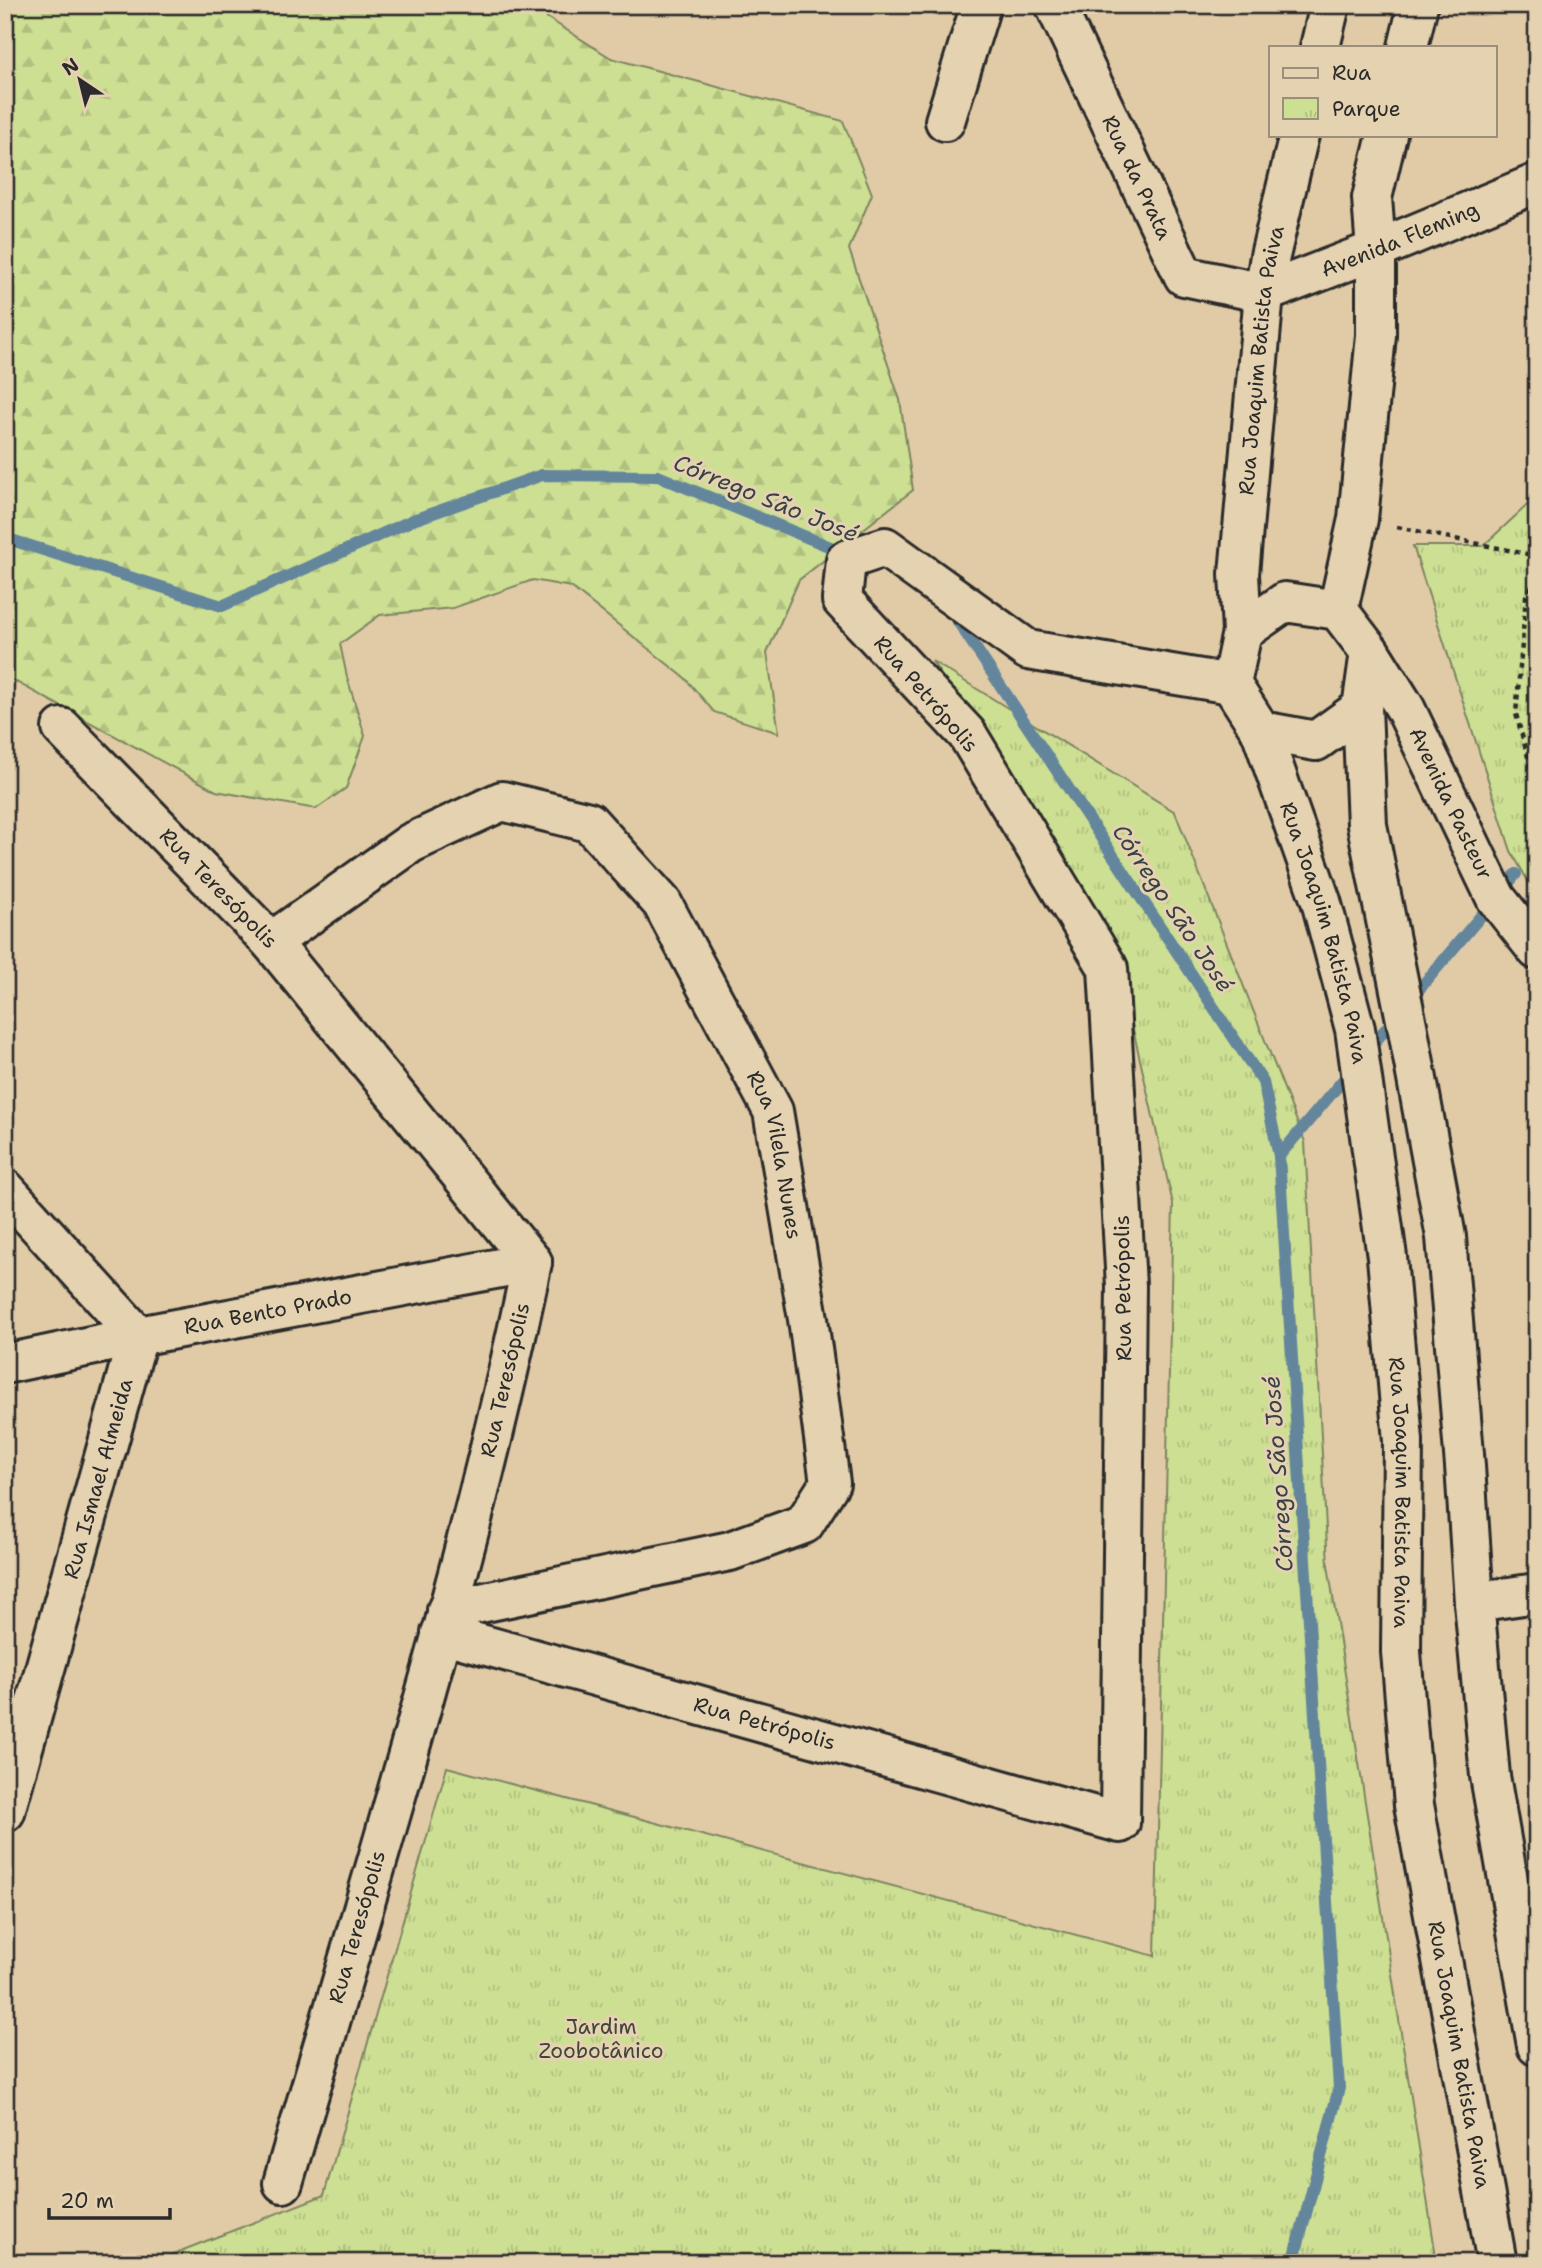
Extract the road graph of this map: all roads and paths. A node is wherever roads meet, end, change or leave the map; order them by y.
1 (981, 5) edge
2 (1055, 5) edge
3 (1418, 5) edge
4 (1324, 7) edge
5 (1320, 46) edge
6 (1408, 46) edge
7 (944, 121) dead end
8 (1299, 136) edge
9 (1387, 136) edge
10 (1537, 183) edge
11 (1376, 250) junction
12 (1264, 293) junction
13 (1358, 519) junction
14 (1537, 556) edge
15 (1537, 578) edge
16 (1338, 610) junction
17 (1242, 632) junction
18 (1370, 652) junction
19 (1231, 684) junction
20 (1362, 708) junction
21 (62, 728) dead end
22 (1261, 730) junction
23 (1537, 789) edge
24 (271, 942) junction
25 (1537, 950) edge
26 (5, 1189) edge
27 (532, 1262) junction
28 (138, 1336) junction
29 (5, 1364) edge
30 (1537, 1593) edge
31 (1474, 1602) junction
32 (444, 1622) junction
33 (5, 1812) edge
34 (1537, 2046) edge
35 (283, 2183) dead end
36 (1497, 2263) edge

1 - 7 street
2 - 12 street, Rua da Prata
3 - 6 street
4 - 5 street
8 - 12 street, Rua Joaquim Batista Paiva
9 - 11 street
10 - 11 street, Avenida Fleming
11 - 12 street, Avenida Fleming
11 - 13 street
12 - 17 street, Rua Joaquim Batista Paiva
13 - 14 path
13 - 16 street
15 - 23 path
16 - 17 street
16 - 18 street
17 - 19 street, Rua Joaquim Batista Paiva
18 - 20 street
18 - 25 street, Avenida Pasteur
19 - 22 street, Rua Joaquim Batista Paiva
19 - 32 street, Rua Petrópolis
20 - 22 street
20 - 31 street
21 - 24 street, Rua Teresópolis
22 - 36 street, Rua Joaquim Batista Paiva
24 - 27 street, Rua Teresópolis
24 - 32 street, Rua Vilela Nunes
26 - 28 street
27 - 28 street, Rua Bento Prado
27 - 32 street, Rua Teresópolis
28 - 29 street, Rua Bento Prado
28 - 33 street, Rua Ismael Almeida
30 - 31 street
31 - 34 street
32 - 35 street, Rua Teresópolis

